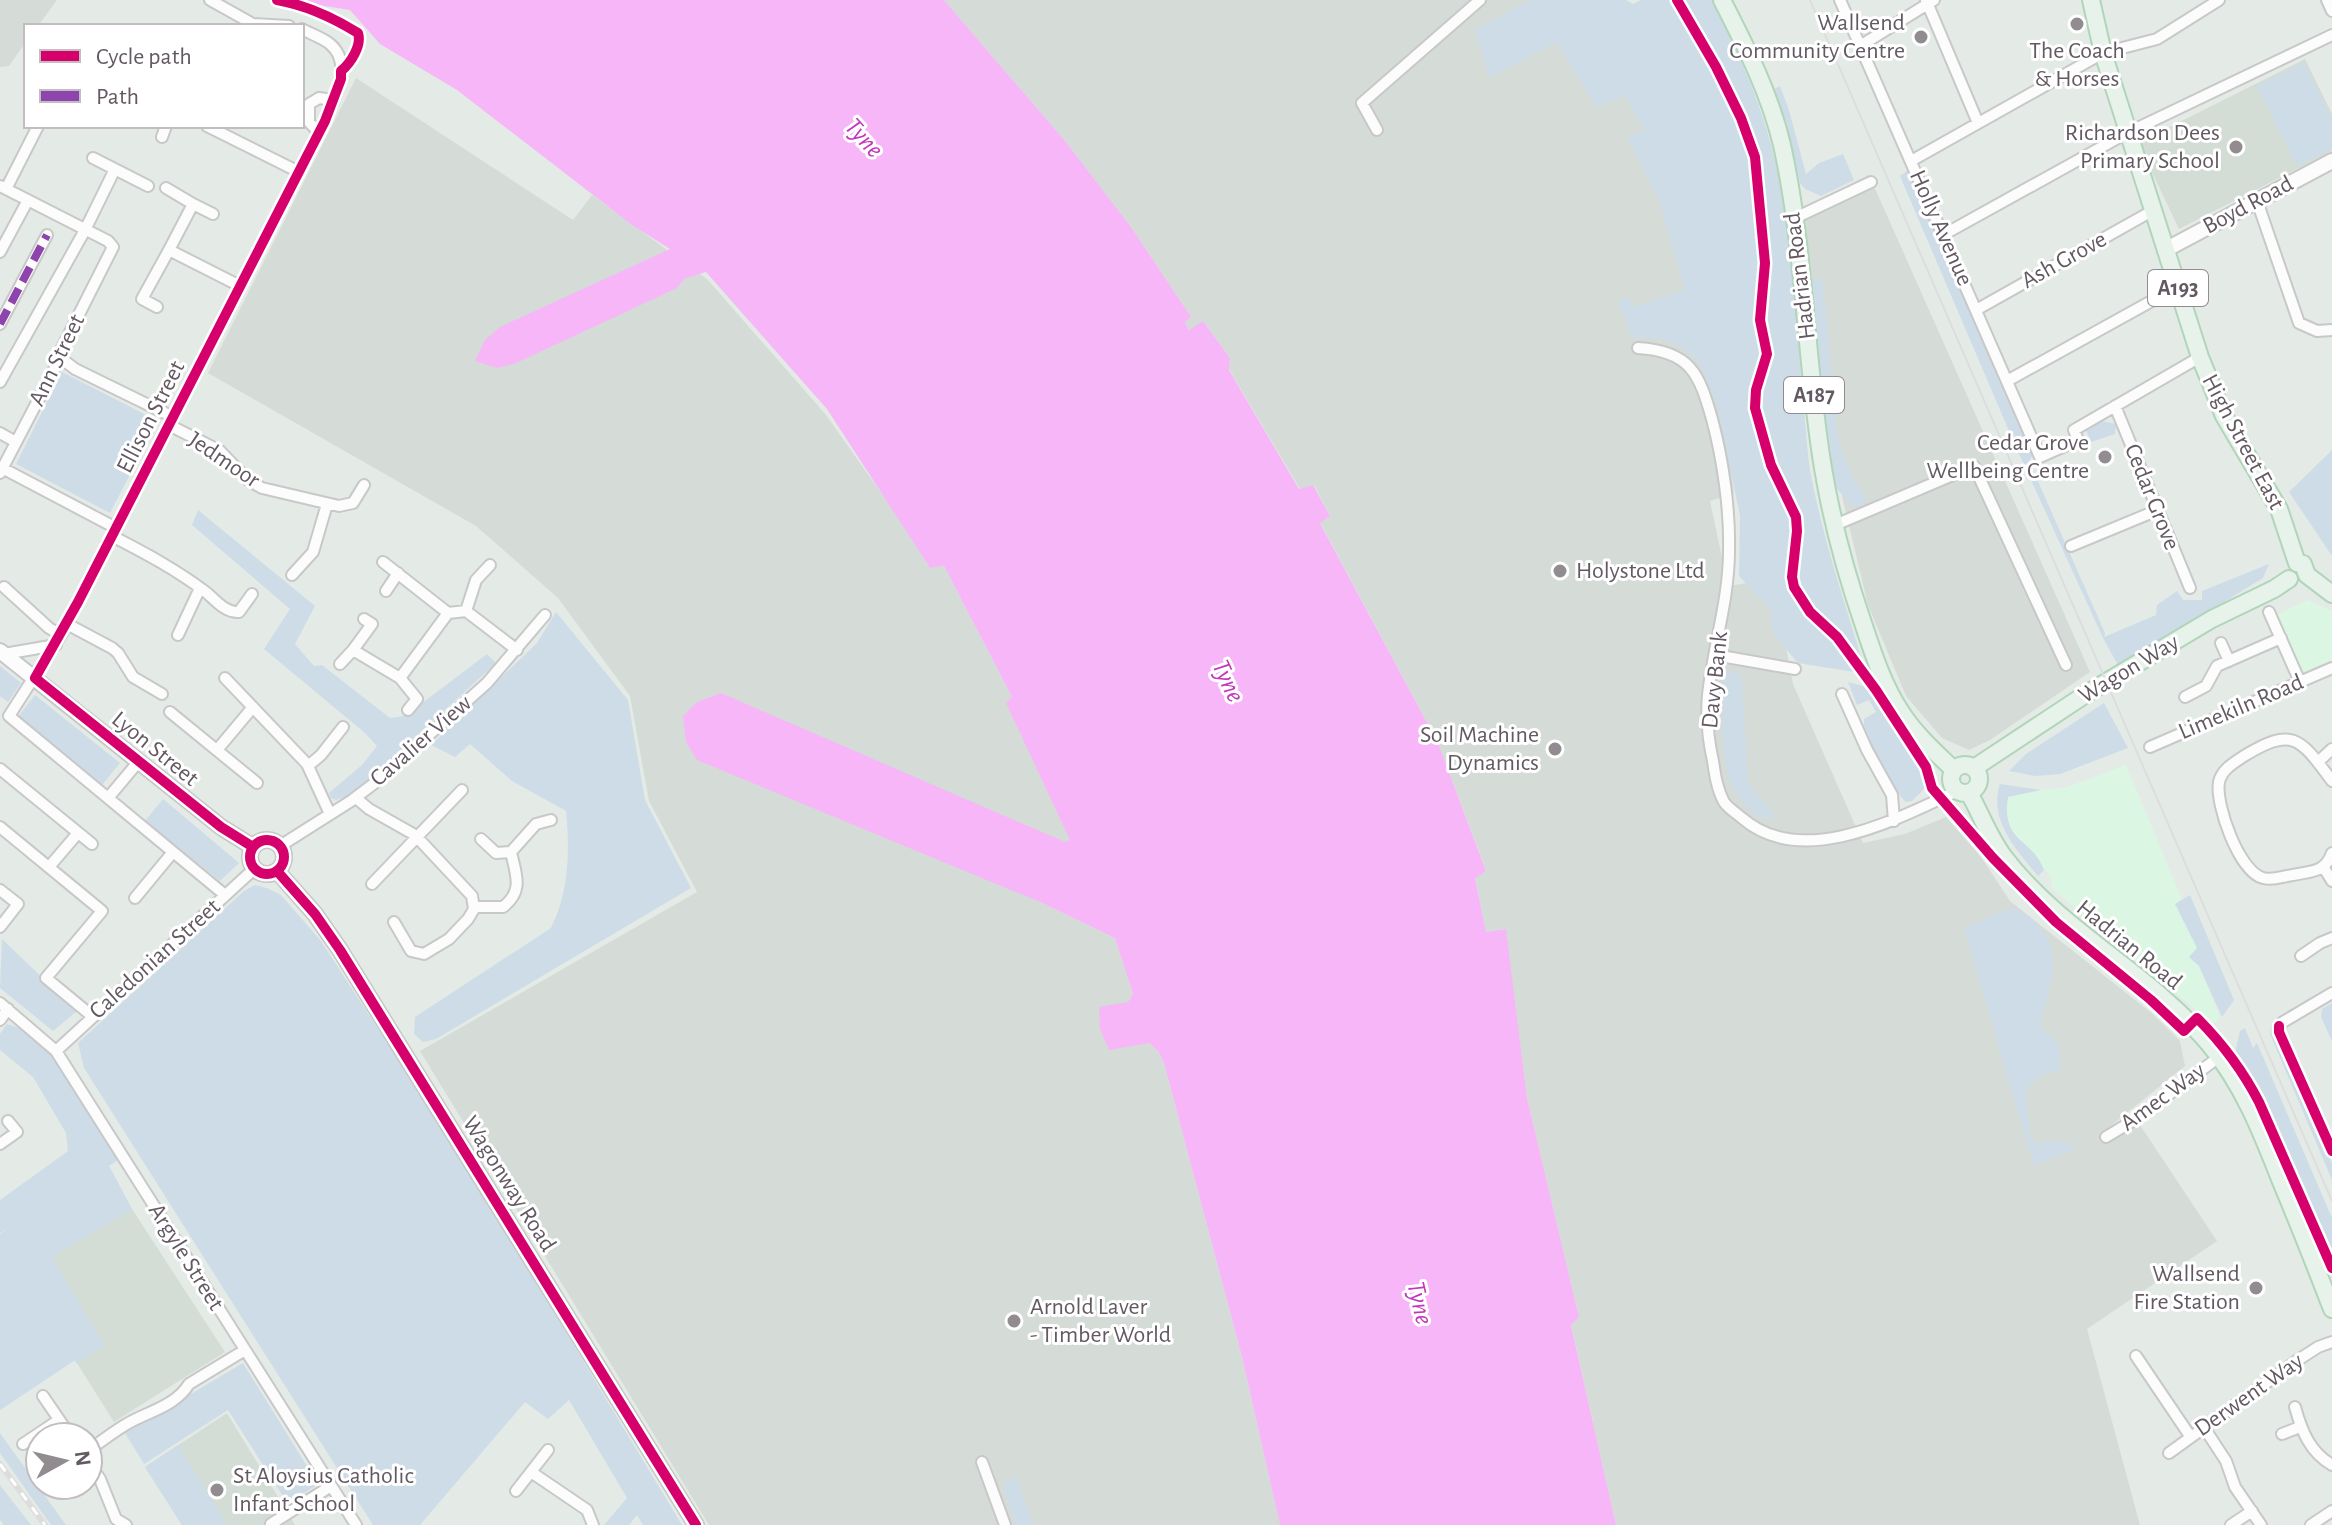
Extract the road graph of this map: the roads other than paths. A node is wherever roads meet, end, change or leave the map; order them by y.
1 (210, 0) edge
2 (1480, 0) edge
3 (1722, 0) edge
4 (1840, 0) edge
5 (2091, 0) edge
6 (2219, 0) edge
7 (2327, 0) edge
8 (1929, 1) edge
9 (2332, 11) edge
10 (253, 24) edge
11 (304, 30) edge
12 (2332, 35) edge
13 (1860, 46) junction
14 (2103, 53) junction
15 (333, 100) junction
16 (306, 102) edge
17 (1978, 123) junction
18 (37, 128) edge
19 (165, 128) edge
20 (211, 128) edge
21 (1377, 130) dead end
22 (319, 133) junction
23 (2127, 133) junction
24 (162, 137) dead end
25 (93, 158) dead end
26 (1911, 161) junction
27 (2332, 161) edge
28 (115, 169) junction
29 (299, 172) junction
30 (1871, 182) dead end
31 (148, 186) dead end
32 (3, 187) edge
33 (166, 188) dead end
34 (28, 200) junction
35 (2257, 201) junction
36 (193, 204) junction
37 (2152, 211) junction
38 (213, 214) dead end
39 (1795, 218) junction
40 (85, 230) junction
41 (47, 235) dead end
42 (1943, 235) junction
43 (169, 250) junction
44 (2165, 250) junction
45 (0, 252) edge
46 (240, 286) junction
47 (2177, 287) junction
48 (157, 307) dead end
49 (1976, 310) junction
50 (0, 324) edge
51 (2332, 330) edge
52 (1638, 348) dead end
53 (2200, 357) junction
54 (62, 359) junction
55 (2007, 381) junction
56 (0, 382) edge
57 (2115, 406) junction
58 (171, 421) junction
59 (0, 433) edge
60 (16, 442) junction
61 (1, 471) edge
62 (364, 485) dead end
63 (327, 504) junction
64 (2158, 510) junction
65 (1835, 525) junction
66 (114, 532) junction
67 (2071, 546) dead end
68 (383, 562) dead end
69 (490, 565) dead end
70 (2302, 569) junction
71 (398, 573) junction
72 (292, 575) dead end
73 (4, 587) dead end
74 (200, 588) junction
75 (2190, 588) dead end
76 (386, 591) dead end
77 (252, 594) dead end
78 (2332, 594) edge
79 (466, 611) junction
80 (2269, 612) dead end
81 (448, 613) junction
82 (545, 615) dead end
83 (364, 619) dead end
84 (67, 624) junction
85 (49, 628) junction
86 (178, 635) dead end
87 (2281, 638) junction
88 (58, 640) junction
89 (2221, 643) dead end
90 (34, 648) junction
91 (353, 650) junction
92 (517, 650) junction
93 (2, 652) edge
94 (1715, 655) junction
95 (2229, 661) junction
96 (340, 664) dead end
97 (2066, 665) dead end
98 (2332, 668) edge
99 (1795, 669) dead end
100 (35, 678) junction
101 (225, 678) dead end
102 (400, 678) junction
103 (2300, 682) junction
104 (162, 694) dead end
105 (1842, 694) dead end
106 (2185, 697) dead end
107 (253, 707) junction
108 (408, 710) dead end
109 (1863, 711) dead end
110 (170, 712) dead end
111 (1852, 716) junction
112 (343, 727) dead end
113 (2150, 747) dead end
114 (2332, 749) edge
115 (217, 750) junction
116 (139, 761) junction
117 (2318, 762) junction
118 (308, 766) junction
119 (1974, 768) junction
120 (0, 769) edge
121 (1954, 770) junction
122 (2332, 781) edge
123 (257, 783) dead end
124 (462, 790) dead end
125 (1963, 792) junction
126 (108, 798) junction
127 (356, 798) junction
128 (330, 814) junction
129 (551, 820) dead end
130 (1894, 821) junction
131 (0, 827) edge
132 (78, 833) junction
133 (416, 836) junction
134 (481, 839) dead end
135 (92, 844) dead end
136 (280, 846) junction
137 (253, 847) junction
138 (173, 852) junction
139 (511, 852) junction
140 (2332, 853) edge
141 (49, 867) junction
142 (2324, 868) junction
143 (254, 869) junction
144 (277, 871) junction
145 (2332, 881) edge
146 (372, 884) dead end
147 (0, 890) edge
148 (225, 895) junction
149 (135, 898) dead end
150 (474, 907) junction
151 (394, 922) dead end
152 (0, 927) edge
153 (2332, 938) edge
154 (2301, 956) dead end
155 (2332, 993) edge
156 (4, 1006) edge
157 (92, 1016) junction
158 (0, 1020) edge
159 (56, 1051) junction
160 (2219, 1057) junction
161 (8, 1121) dead end
162 (2106, 1137) dead end
163 (0, 1144) edge
164 (2332, 1151) edge
165 (2332, 1309) edge
166 (2332, 1342) edge
167 (245, 1350) junction
168 (2136, 1356) dead end
169 (43, 1396) dead end
170 (2295, 1407) dead end
171 (59, 1420) joint
172 (2300, 1427) junction
173 (2205, 1429) junction
174 (2282, 1434) dead end
175 (2190, 1436) junction
176 (104, 1440) edge
177 (23, 1444) dead end
178 (548, 1450) dead end
179 (2169, 1453) dead end
180 (982, 1462) dead end
181 (2332, 1465) edge
182 (531, 1472) junction
183 (331, 1486) junction
184 (104, 1489) edge
185 (516, 1491) dead end
186 (2252, 1511) junction
187 (2332, 1511) edge
188 (271, 1524) edge
189 (126, 1525) edge
190 (356, 1525) edge
191 (593, 1525) edge
192 (696, 1525) edge
193 (1005, 1525) edge
194 (2231, 1525) edge
195 (2261, 1525) edge
196 (2311, 1525) edge

1 - 10 street
2 - 21 street
3 - 39 main road, Hadrian Road / A187
4 - 13 street, Holly Avenue
5 - 14 main road, High Street East / A193
6 - 14 street
7 - 9 street
8 - 13 street
8 - 17 street
11 - 15 street, Ellison Street
12 - 23 street
13 - 26 street, Holly Avenue
14 - 17 street
14 - 23 main road, High Street East / A193
15 - 16 street
15 - 22 street, Ellison Street
16 - 22 street
17 - 26 street
18 - 32 street
19 - 24 street
20 - 29 street
22 - 29 street, Ellison Street
23 - 37 main road, High Street East / A193
23 - 42 street
25 - 28 street
26 - 42 street, Holly Avenue
27 - 35 main road, Boyd Road
28 - 31 street
28 - 40 street
29 - 46 street, Ellison Street
30 - 39 street
32 - 34 street
33 - 36 street
34 - 40 street
34 - 45 street
35 - 44 main road, Boyd Road
35 - 51 street
36 - 38 street
36 - 43 street
37 - 44 main road, High Street East / A193
37 - 49 street, Ash Grove
39 - 65 main road, Hadrian Road / A187
40 - 54 street, Ann Street
40 - 56 street
41 - 50 street
42 - 49 street, Holly Avenue
43 - 46 street
43 - 48 street
44 - 47 main road, High Street East / A193
46 - 58 street, Ellison Street
47 - 53 main road, High Street East / A193
47 - 55 street
49 - 55 street, Holly Avenue
52 - 94 street, Davy Bank
53 - 57 street
53 - 70 main road, High Street East / A193
54 - 58 street, Jedmoor
54 - 60 street, Ann Street
55 - 57 street, Holly Avenue
57 - 64 street, Cedar Grove
58 - 63 street, Jedmoor
58 - 66 street, Ellison Street
59 - 60 street
60 - 61 street, Ann Street
61 - 66 street
62 - 63 street
63 - 72 street
64 - 67 street
64 - 75 street, Cedar Grove
65 - 97 street
65 - 121 main road, Hadrian Road / A187
66 - 74 street
66 - 84 street, Ellison Street
68 - 71 street
69 - 79 street
70 - 78 main road
70 - 119 main road, Wagon Way
71 - 76 street
71 - 81 street
73 - 85 street
74 - 77 street
74 - 86 street
79 - 81 street
79 - 92 street
80 - 87 street
81 - 102 street
82 - 92 street, Cavalier View
83 - 91 street
84 - 88 street, Ellison Street
84 - 104 street
85 - 88 street
85 - 90 street
87 - 95 street
87 - 103 street
88 - 90 street
88 - 100 street, Ellison Street
89 - 95 street
90 - 93 street
91 - 96 street
91 - 102 street
92 - 127 street, Cavalier View
93 - 100 main road, Lyon Street
94 - 99 street
94 - 130 street, Davy Bank
95 - 106 street
98 - 103 street, Limekiln Road
100 - 116 main road, Lyon Street
100 - 126 street, Ellison Street
101 - 107 street
102 - 108 street
103 - 113 street, Limekiln Road
105 - 111 street
107 - 115 street
107 - 118 street
109 - 111 street
110 - 115 street
111 - 130 street
112 - 118 street
114 - 117 street
115 - 123 street
116 - 126 street
116 - 137 main road, Lyon Street
117 - 122 street
117 - 142 street
118 - 128 street
119 - 121 main road
119 - 125 main road
120 - 132 street
121 - 125 main road
124 - 133 street
125 - 130 street, Davy Bank
125 - 160 main road, Hadrian Road
126 - 138 street
127 - 128 street, Cavalier View
127 - 133 street
128 - 136 street, Cavalier View
129 - 139 street
131 - 141 street
132 - 135 street
132 - 141 street
133 - 146 street
133 - 150 street
134 - 139 street
136 - 137 main road
136 - 144 main road
137 - 143 main road
138 - 148 street
138 - 149 street
139 - 150 street
140 - 142 street
141 - 157 street
142 - 145 street
143 - 144 main road
143 - 148 street, Caledonian Street
144 - 192 main road, Wagonway Road
147 - 152 street
148 - 157 street, Caledonian Street
150 - 151 street
153 - 154 street
155 - 164 street
156 - 158 street
156 - 159 street, Argyle Street
157 - 159 street, Caledonian Street
159 - 167 street, Argyle Street
160 - 162 street, Amec Way
160 - 165 main road, Hadrian Road
161 - 163 street
166 - 173 street, Derwent Way
167 - 176 street
167 - 183 street, Argyle Street
168 - 175 street
169 - 171 street
170 - 172 street
171 - 177 street
172 - 174 street
172 - 181 street
173 - 175 street, Derwent Way
173 - 186 street
175 - 179 street, Derwent Way
178 - 182 street
180 - 193 street
182 - 185 street
182 - 191 street
183 - 188 street
183 - 190 street, Argyle Street
184 - 189 street
186 - 194 street
186 - 195 street
187 - 196 street

